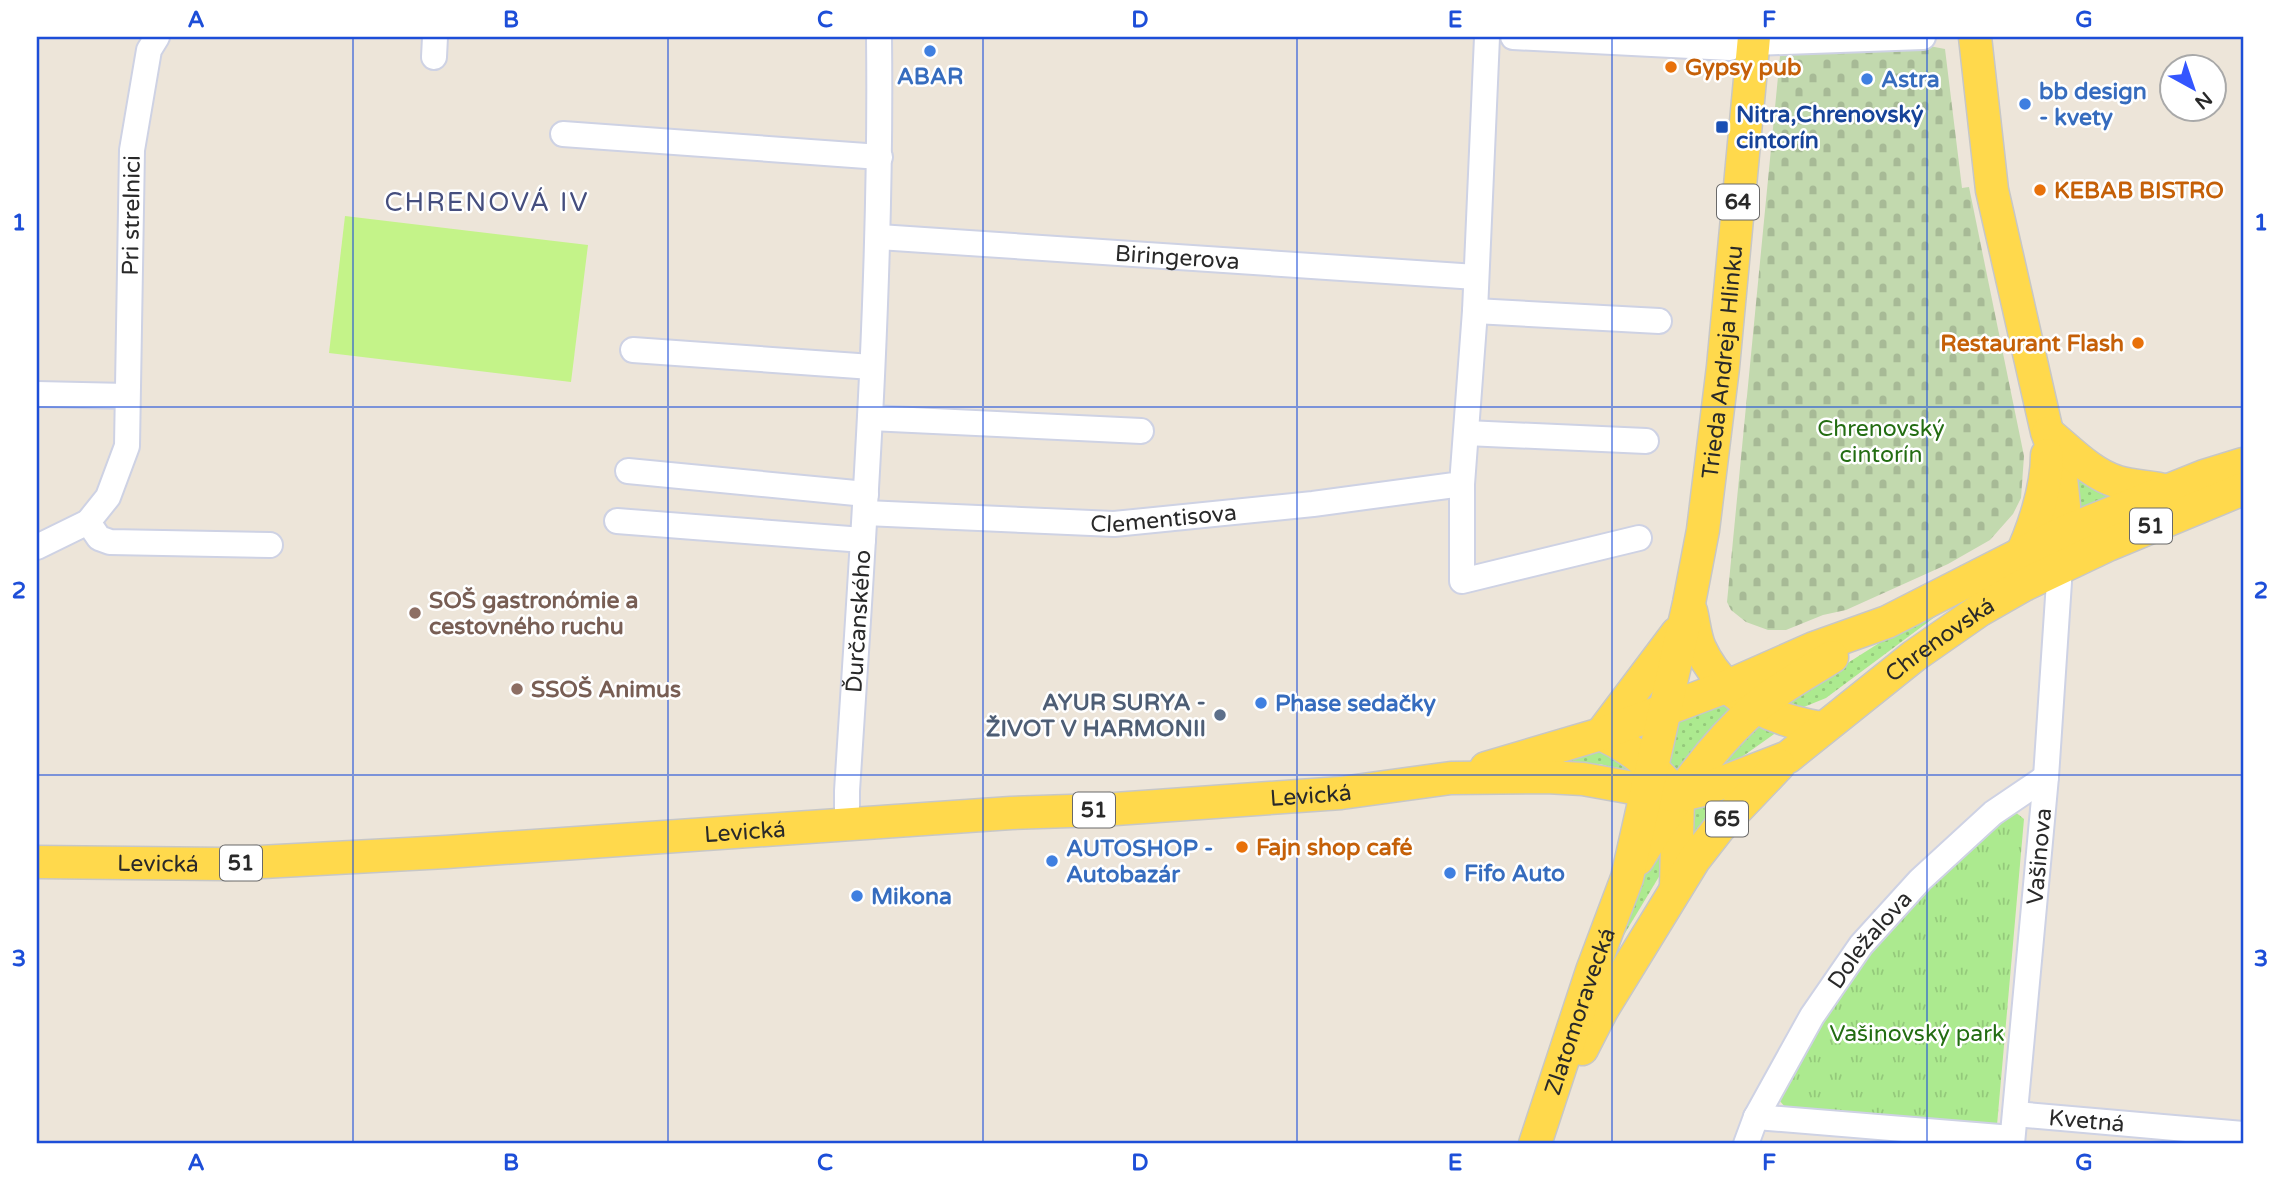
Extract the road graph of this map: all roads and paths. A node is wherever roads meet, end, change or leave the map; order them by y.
1 (157, 37) edge
2 (879, 37) edge
3 (1487, 37) edge
4 (1513, 37) edge
5 (1923, 37) edge
6 (1975, 37) edge
7 (1746, 43) edge
8 (563, 134) dead end
9 (880, 157) junction
10 (879, 237) junction
11 (1476, 277) junction
12 (1475, 311) junction
13 (1659, 321) dead end
14 (633, 350) dead end
15 (872, 367) junction
16 (37, 394) edge
17 (127, 396) junction
18 (870, 418) junction
19 (1141, 431) dead end
20 (2047, 432) junction
21 (1466, 433) junction
22 (1646, 441) dead end
23 (2243, 464) edge
24 (628, 471) dead end
25 (1462, 484) junction
26 (2243, 489) edge
27 (2168, 491) junction
28 (865, 503) junction
29 (617, 521) dead end
30 (88, 522) junction
31 (2064, 532) junction
32 (1639, 538) dead end
33 (863, 540) junction
34 (270, 545) dead end
35 (37, 547) edge
36 (2024, 551) junction
37 (2060, 568) junction
38 (1689, 603) junction
39 (1980, 610) junction
40 (1887, 622) junction
41 (1728, 686) junction
42 (1755, 708) junction
43 (1665, 711) junction
44 (1822, 728) junction
45 (1601, 734) junction
46 (1788, 757) junction
47 (1648, 777) junction
48 (2046, 777) junction
49 (1451, 778) junction
50 (1678, 796) junction
51 (847, 824) junction
52 (37, 862) edge
53 (1627, 878) junction
54 (1676, 889) junction
55 (1756, 1117) junction
56 (2013, 1132) edge
57 (2243, 1134) edge
58 (1536, 1139) edge
59 (1746, 1144) edge

1 - 17 street, Pri strelnici
2 - 9 street, Ďurčanského
3 - 11 street
4 - 7 street
5 - 7 street
6 - 20 main road
7 - 38 main road, Trieda Andreja Hlinku / 64
8 - 9 street
9 - 10 street, Ďurčanského
10 - 11 street, Biringerova
10 - 15 street, Ďurčanského
11 - 12 street
12 - 13 street
12 - 21 street
14 - 15 street
15 - 18 street, Ďurčanského
16 - 17 street
17 - 30 street, Pri strelnici
18 - 19 street
18 - 28 street, Ďurčanského
20 - 27 main road
20 - 31 main road
20 - 36 main road
21 - 22 street
21 - 25 street
23 - 27 main road, Chrenovská / 51
24 - 28 street, Clementisova
25 - 28 street, Clementisova
25 - 32 street
26 - 37 main road, Chrenovská / 51
27 - 31 main road, Chrenovská / 51
28 - 33 street, Ďurčanského
29 - 33 street
30 - 34 street
30 - 35 street, Pri strelnici
31 - 36 main road, Chrenovská / 51
31 - 37 main road
33 - 51 street, Ďurčanského
36 - 39 main road
36 - 40 main road, Chrenovská / 51
37 - 39 main road, Chrenovská / 51
37 - 48 street, Vašinova
38 - 41 main road, 64
38 - 43 main road, 65
38 - 45 main road
39 - 44 main road, Chrenovská / 51
40 - 41 main road, Chrenovská / 51
40 - 42 main road, 65
41 - 42 main road, 64
41 - 43 main road, Chrenovská / 51
42 - 44 main road, 64
42 - 50 main road, 65
43 - 45 main road, Levická / 51
43 - 47 main road, 65
44 - 46 main road, Chrenovská / 51
45 - 47 main road, 51
45 - 49 main road, Levická / 51
46 - 50 main road, Chrenovská / 51
46 - 54 main road, 65
47 - 49 main road, Levická / 51
47 - 50 main road, Chrenovská / 51
47 - 53 main road, 65
48 - 55 street, Doležalova
48 - 56 street, Vašinova
49 - 51 main road, Levická / 51
50 - 53 main road, 65
50 - 54 main road
51 - 52 main road, Levická / 51
53 - 58 main road, Zlatomoravecká / 65
54 - 58 main road, 65
55 - 56 street, Kvetná
55 - 59 street, Doležalova
56 - 57 street, Kvetná

